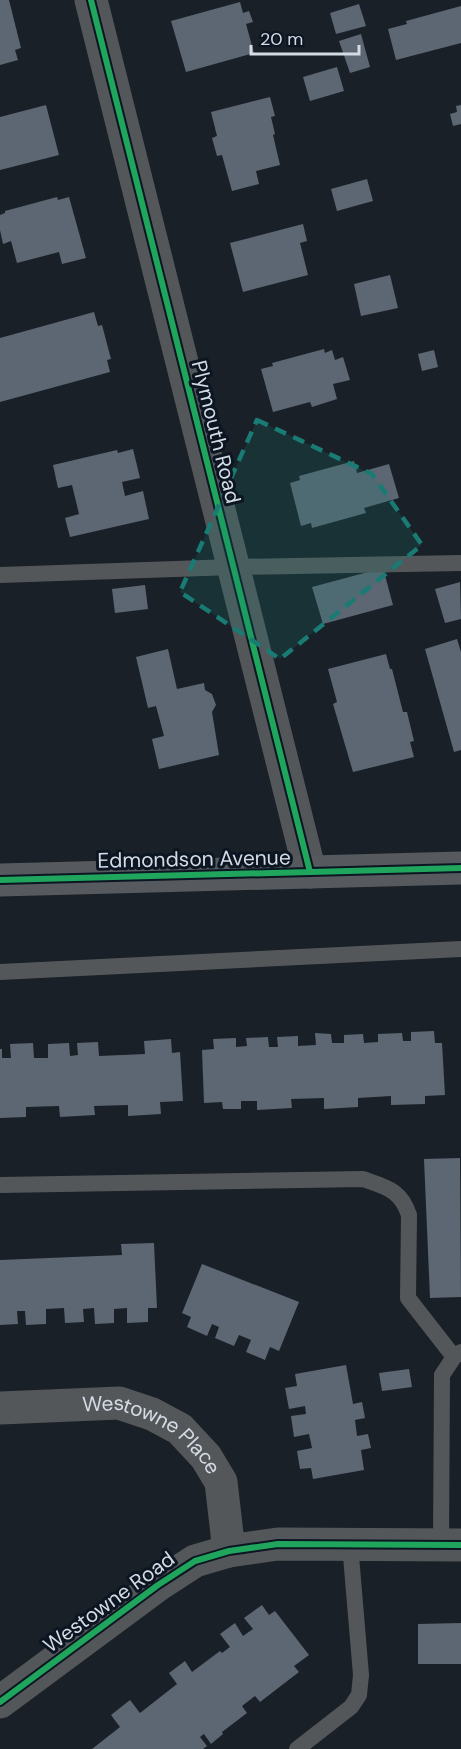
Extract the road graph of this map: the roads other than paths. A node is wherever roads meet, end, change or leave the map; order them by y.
1 (91, 0) edge
2 (461, 563) edge
3 (233, 567) junction
4 (0, 575) edge
5 (461, 868) edge
6 (310, 872) junction
7 (0, 880) edge
8 (461, 949) edge
9 (0, 972) edge
10 (0, 1185) edge
11 (458, 1355) edge
12 (0, 1408) edge
13 (350, 1544) junction
14 (451, 1545) edge
15 (229, 1551) junction
16 (0, 1702) edge
17 (297, 1749) edge

1 - 3 street, Plymouth Road
2 - 3 lane
3 - 4 lane
3 - 6 street, Plymouth Road
5 - 6 main road, Edmondson Avenue
6 - 7 main road, Edmondson Avenue
8 - 9 lane
10 - 11 lane
11 - 14 lane
12 - 15 street, Westowne Place
13 - 14 street, Westowne Road
13 - 15 street, Westowne Road
13 - 17 lane
15 - 16 street, Westowne Road

